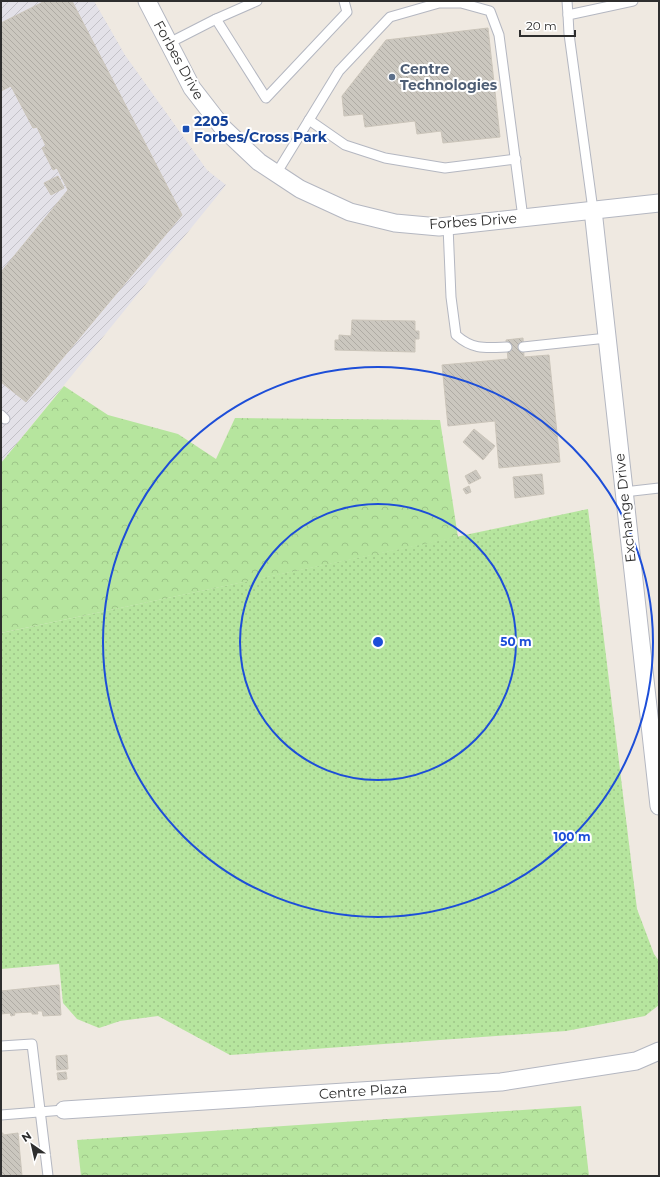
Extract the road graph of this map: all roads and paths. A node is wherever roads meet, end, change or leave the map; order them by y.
1 (147, 1) edge
2 (257, 1) edge
3 (344, 1) edge
4 (567, 1) edge
5 (633, 1) edge
6 (568, 15) junction
7 (216, 19) junction
8 (169, 43) junction
9 (309, 120) junction
10 (516, 159) junction
11 (276, 174) junction
12 (659, 203) edge
13 (593, 210) junction
14 (523, 218) junction
15 (448, 226) junction
16 (607, 338) junction
17 (507, 347) dead end
18 (523, 347) dead end
19 (659, 488) edge
20 (624, 492) junction
21 (654, 722) edge
22 (659, 806) edge
23 (1, 1046) edge
24 (659, 1052) edge
25 (64, 1110) joint
26 (41, 1113) junction
27 (1, 1115) edge
28 (48, 1176) edge

1 - 8 street, Forbes Drive
2 - 7 lane
3 - 7 lane
4 - 6 lane
5 - 6 lane
6 - 13 lane
7 - 8 lane
8 - 11 street, Forbes Drive
9 - 10 lane
9 - 10 lane
9 - 11 lane
10 - 14 lane
11 - 15 street, Forbes Drive
12 - 13 street, Forbes Drive
13 - 14 street, Forbes Drive
13 - 16 street, Exchange Drive
14 - 15 street, Forbes Drive
15 - 17 lane
16 - 18 lane
16 - 20 street, Exchange Drive
19 - 20 lane
20 - 21 street, Exchange Drive
21 - 22 street, Exchange Drive
23 - 26 lane
24 - 25 street, Centre Plaza
25 - 26 lane
26 - 27 lane
26 - 28 lane

